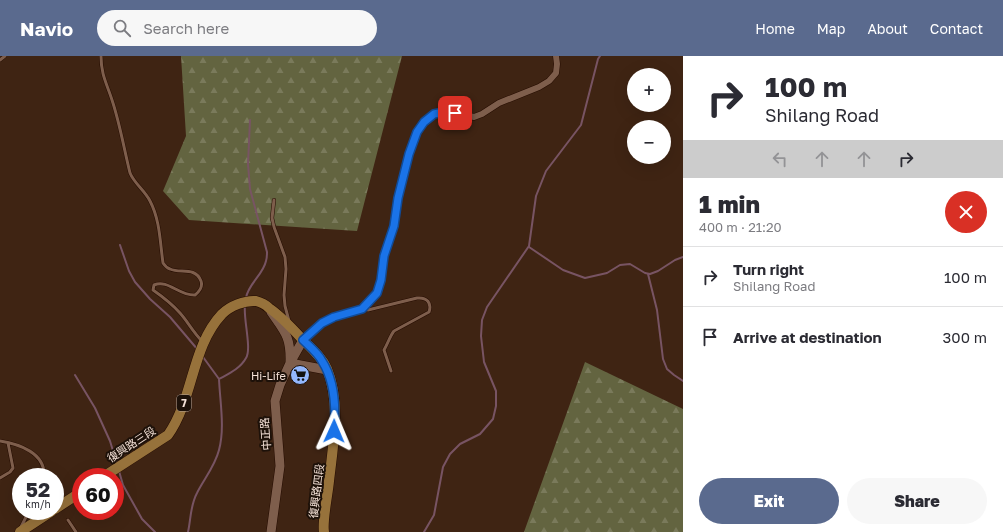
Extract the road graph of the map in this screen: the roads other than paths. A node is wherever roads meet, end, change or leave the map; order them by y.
1 (5, 56) edge
2 (100, 56) edge
3 (556, 56) edge
4 (0, 60) edge
5 (274, 200) dead end
6 (248, 302) joint
7 (267, 306) junction
8 (362, 309) junction
9 (291, 326) junction
10 (303, 340) junction
11 (203, 342) junction
12 (290, 363) junction
13 (327, 370) junction
14 (391, 371) dead end
15 (0, 442) edge
16 (8, 443) junction
17 (42, 468) edge
18 (117, 468) edge
19 (0, 478) edge
20 (24, 520) edge
21 (38, 520) edge
22 (68, 520) dead end
23 (20, 532) edge
24 (76, 532) edge
25 (271, 532) edge
26 (324, 532) edge

1 - 4 lane
2 - 11 lane
3 - 8 street
5 - 9 lane
6 - 7 main road, 復興路四段 / 7
6 - 11 main road, 復興路三段 / 7
7 - 9 main road, 復興路四段 / 7
7 - 12 street
8 - 10 street
8 - 14 lane
9 - 10 main road, 復興路四段 / 7
10 - 12 street, 中正路
10 - 13 main road, 復興路四段 / 7
11 - 18 main road, 復興路三段 / 7
12 - 13 street
12 - 25 street, 中正路
13 - 26 main road, 復興路四段 / 7
15 - 16 lane
16 - 17 lane
16 - 19 lane
20 - 23 lane
21 - 23 main road
22 - 24 lane

